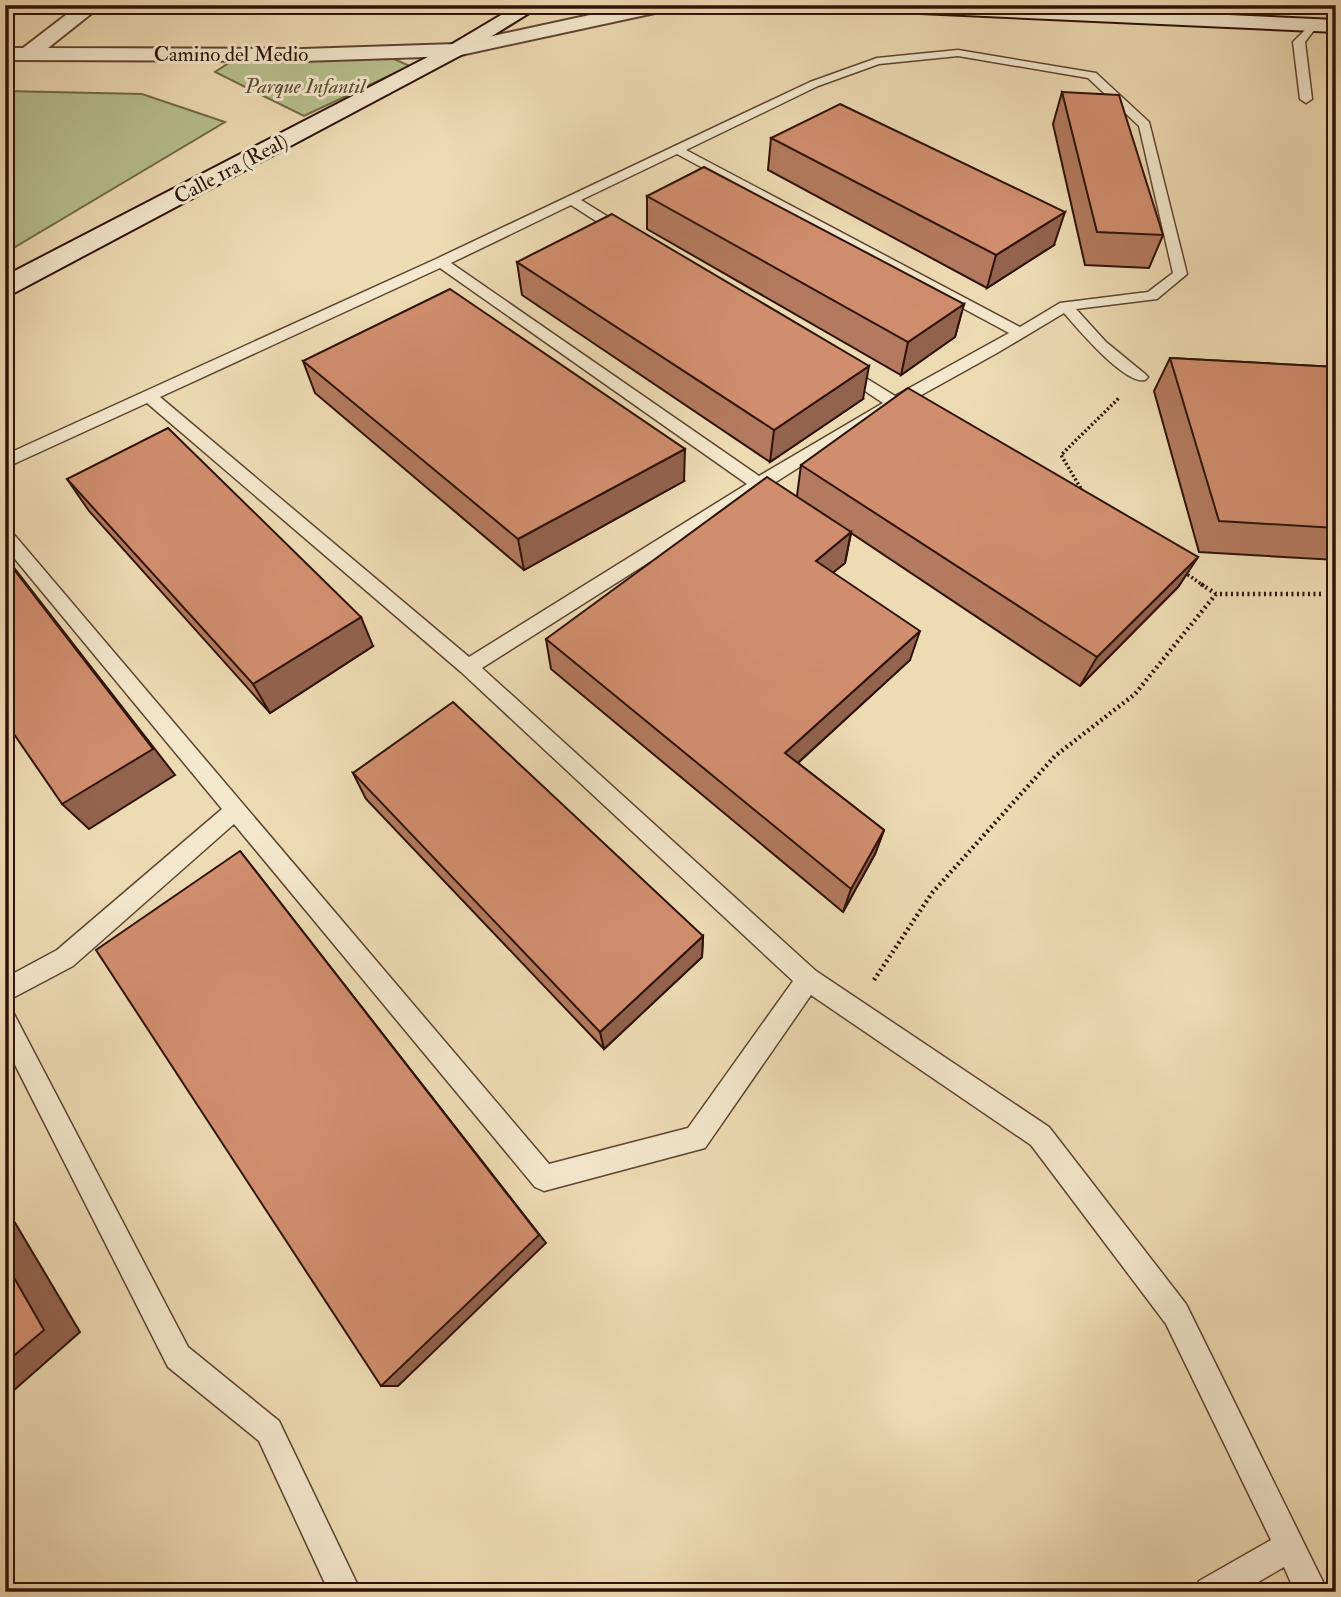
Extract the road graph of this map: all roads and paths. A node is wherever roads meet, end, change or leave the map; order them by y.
1 (92, 5) edge
2 (531, 5) edge
3 (664, 5) edge
4 (876, 5) edge
5 (1313, 25) junction
6 (1336, 26) edge
7 (456, 50) junction
8 (5, 54) edge
9 (29, 54) junction
10 (1306, 99) dead end
11 (676, 149) junction
12 (572, 200) junction
13 (641, 243) edge
14 (441, 262) junction
15 (5, 287) edge
16 (1065, 306) junction
17 (1020, 333) junction
18 (826, 359) edge
19 (1140, 377) joint
20 (147, 395) junction
21 (895, 403) junction
22 (5, 462) edge
23 (759, 484) junction
24 (1085, 496) edge
25 (5, 535) edge
26 (1173, 565) edge
27 (1216, 594) junction
28 (1324, 594) dead end
29 (468, 667) junction
30 (234, 811) junction
31 (808, 979) junction
32 (5, 991) edge
33 (854, 1010) junction
34 (5, 1020) edge
35 (1292, 1546) junction
36 (345, 1592) edge
37 (1210, 1592) edge
38 (1312, 1592) edge

1 - 9 street
2 - 7 street
3 - 7 street
4 - 5 street
5 - 6 street
5 - 10 lane
7 - 9 street, Camino del Medio
7 - 15 street, Calle 1ra (Real)
8 - 9 street, Camino del Medio
11 - 12 lane
11 - 16 lane
11 - 17 lane
12 - 13 lane
12 - 14 lane
14 - 20 lane
14 - 23 lane
16 - 17 lane
16 - 19 lane
17 - 21 lane
18 - 21 lane
19 - 24 path
20 - 22 lane
20 - 29 lane
21 - 23 lane
23 - 29 lane
25 - 30 lane
26 - 27 path
27 - 28 path
27 - 33 path
29 - 31 lane
30 - 31 lane
30 - 32 lane
31 - 33 lane
33 - 35 lane
34 - 36 lane
35 - 37 lane
35 - 38 lane

